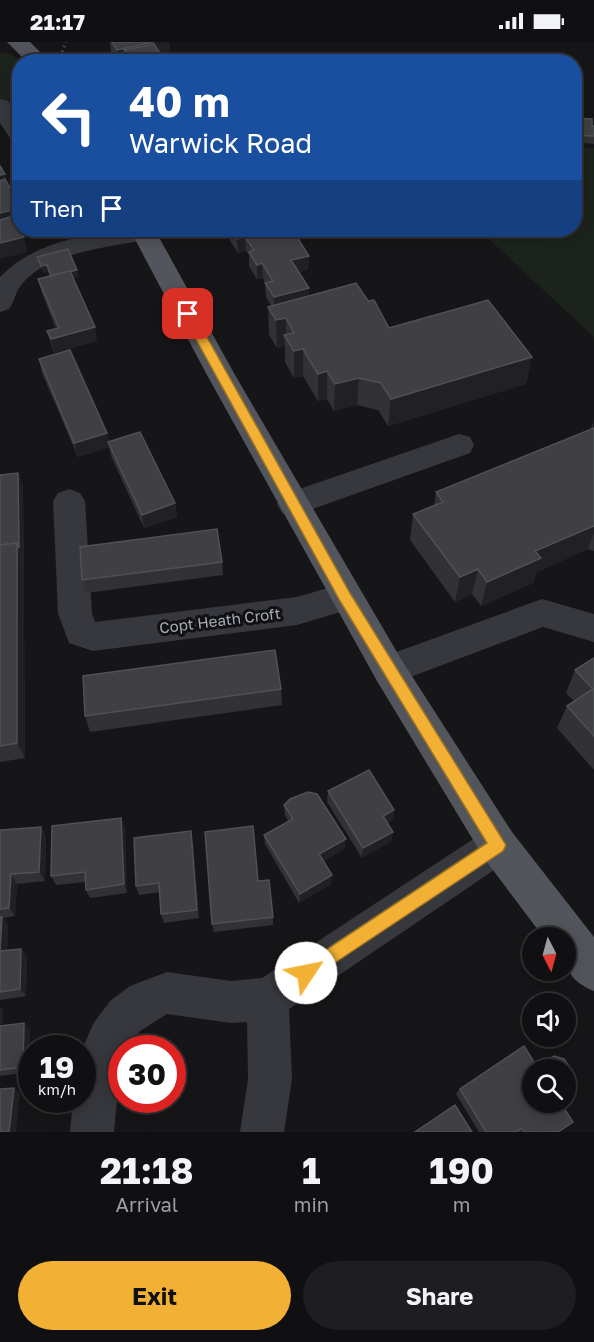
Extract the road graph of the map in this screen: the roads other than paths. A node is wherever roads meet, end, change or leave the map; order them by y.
1 (18, 42) edge
2 (42, 54) edge
3 (0, 106) edge
4 (12, 124) edge
5 (118, 237) edge
6 (146, 237) edge
7 (0, 303) edge
8 (459, 445) dead end
9 (69, 501) dead end
10 (293, 504) junction
11 (345, 597) junction
12 (594, 628) edge
13 (389, 670) junction
14 (498, 845) junction
15 (594, 970) edge
16 (268, 999) junction
17 (92, 1132) edge
18 (262, 1132) edge

1 - 2 main road
3 - 4 street
5 - 7 street
6 - 10 main road
8 - 10 street
9 - 11 street, Copt Heath Croft
10 - 11 main road
11 - 13 main road
12 - 13 street
13 - 14 main road
14 - 15 main road
14 - 16 street
16 - 17 street
16 - 18 street

